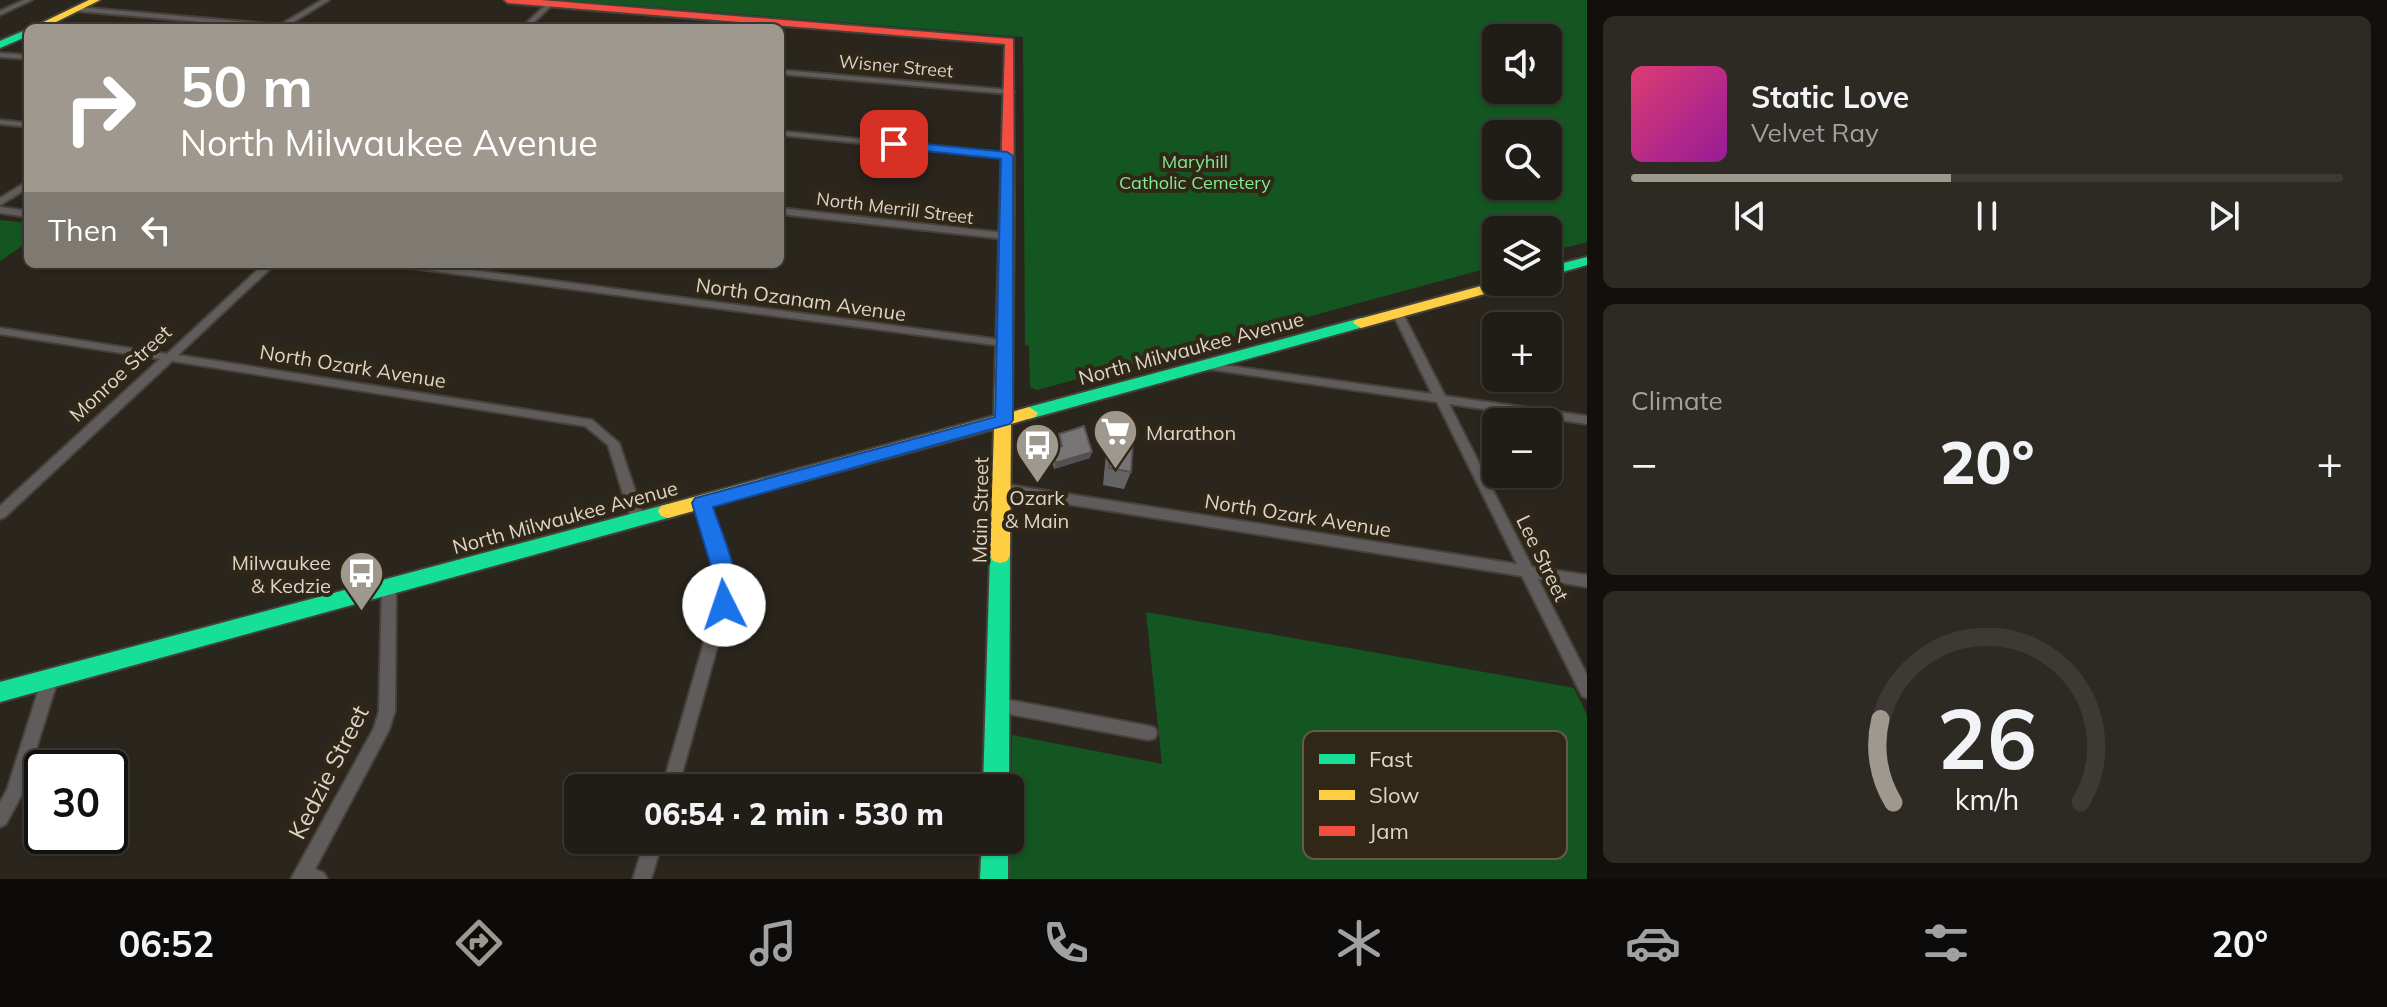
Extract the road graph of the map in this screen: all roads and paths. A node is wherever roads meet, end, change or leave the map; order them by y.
1 (29, 0) edge
2 (96, 0) edge
3 (326, 0) edge
4 (508, 0) edge
5 (552, 2) edge
6 (77, 9) junction
7 (0, 13) edge
8 (45, 24) edge
9 (237, 24) edge
10 (287, 24) edge
11 (528, 24) edge
12 (24, 34) edge
13 (0, 45) edge
14 (0, 55) edge
15 (24, 57) edge
16 (784, 72) edge
17 (1010, 92) junction
18 (0, 122) edge
19 (24, 125) edge
20 (784, 133) edge
21 (1007, 156) junction
22 (24, 187) edge
23 (0, 202) edge
24 (0, 210) edge
25 (784, 211) edge
26 (24, 213) edge
27 (1005, 236) junction
28 (1587, 261) edge
29 (266, 268) edge
30 (434, 268) edge
31 (1562, 268) edge
32 (1482, 290) edge
33 (1398, 314) junction
34 (0, 331) edge
35 (1003, 343) junction
36 (169, 357) junction
37 (1208, 366) junction
38 (1443, 401) junction
39 (1004, 420) junction
40 (1587, 420) edge
41 (1003, 489) junction
42 (702, 503) junction
43 (1, 513) edge
44 (638, 520) junction
45 (1528, 571) junction
46 (1587, 581) edge
47 (389, 587) junction
48 (50, 679) junction
49 (1587, 691) edge
50 (0, 692) edge
51 (998, 705) junction
52 (1149, 733) dead end
53 (674, 774) edge
54 (996, 774) edge
55 (0, 818) edge
56 (650, 854) edge
57 (995, 854) edge
58 (307, 878) edge
59 (642, 879) edge
60 (994, 879) edge

1 - 7 street
2 - 6 street
3 - 10 street
4 - 5 street
5 - 11 street
5 - 17 street, Main Street
6 - 8 street
6 - 9 street
12 - 13 street
14 - 15 street
16 - 17 street, Wisner Street
17 - 21 street, Main Street
18 - 19 street
20 - 21 street
21 - 27 street, Main Street
22 - 23 street
24 - 26 street
25 - 27 street, North Merrill Street
27 - 35 street, Main Street
28 - 31 street
29 - 36 street, Monroe Street
30 - 35 street, North Ozanam Avenue
32 - 33 street, North Milwaukee Avenue
33 - 37 street, North Milwaukee Avenue
33 - 38 street, Lee Street
34 - 36 street, North Ozark Avenue
35 - 39 street, Main Street
36 - 43 street, Monroe Street
36 - 44 street, North Ozark Avenue
37 - 38 street
37 - 39 street, North Milwaukee Avenue
38 - 40 street
38 - 45 street, Lee Street
39 - 41 street, Main Street
39 - 42 street, North Milwaukee Avenue
41 - 45 street, North Ozark Avenue
41 - 51 street, Main Street
42 - 44 street, North Milwaukee Avenue
42 - 53 street
44 - 47 street, North Milwaukee Avenue
45 - 46 street, North Ozark Avenue
45 - 49 street, Lee Street
47 - 48 street, North Milwaukee Avenue
47 - 58 street, Kedzie Street
48 - 50 street, North Milwaukee Avenue
48 - 55 street
51 - 52 street
51 - 54 street, Main Street
56 - 59 street
57 - 60 street

